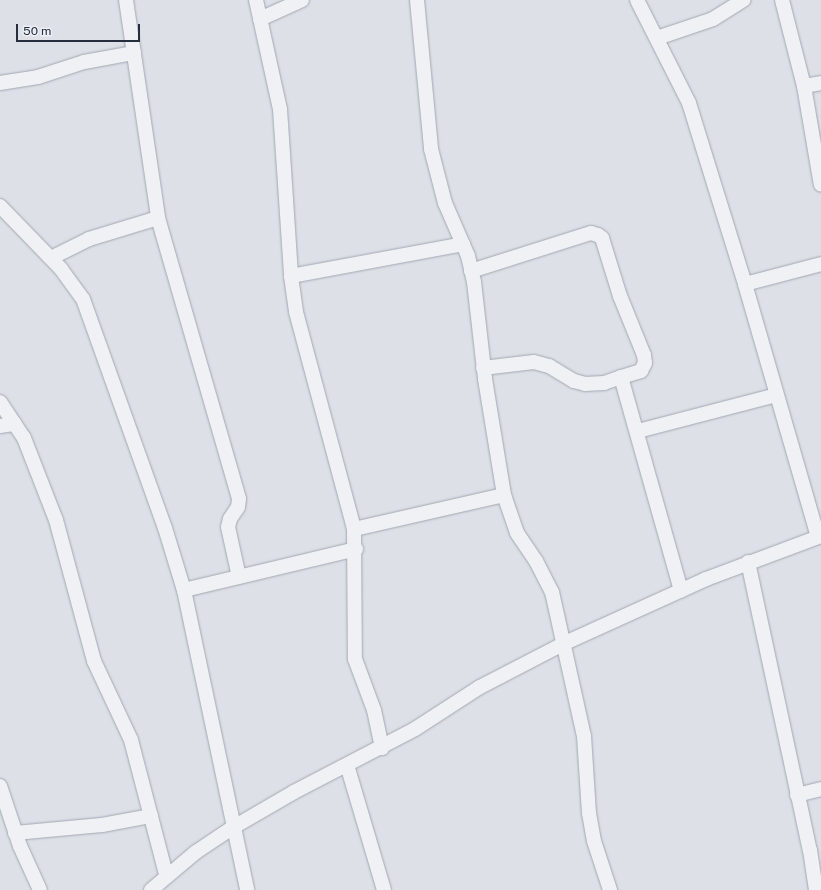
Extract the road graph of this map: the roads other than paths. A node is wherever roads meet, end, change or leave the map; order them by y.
1 (126, 0) edge
2 (256, 0) edge
3 (302, 0) edge
4 (417, 0) edge
5 (637, 0) edge
6 (744, 0) edge
7 (782, 0) edge
8 (260, 19) junction
9 (657, 38) junction
10 (134, 53) junction
11 (0, 83) edge
12 (821, 83) edge
13 (804, 86) junction
14 (821, 186) edge
15 (0, 206) edge
16 (158, 218) junction
17 (463, 244) junction
18 (51, 258) junction
19 (821, 264) edge
20 (472, 271) junction
21 (291, 276) junction
22 (745, 284) junction
23 (483, 368) junction
24 (621, 377) junction
25 (776, 395) junction
26 (0, 402) edge
27 (15, 424) junction
28 (0, 426) edge
29 (638, 431) junction
30 (504, 495) junction
31 (354, 529) junction
32 (820, 537) edge
33 (356, 549) junction
34 (748, 562) junction
35 (239, 577) junction
36 (184, 590) junction
37 (681, 591) junction
38 (565, 643) junction
39 (382, 748) junction
40 (347, 765) junction
41 (0, 786) edge
42 (821, 789) edge
43 (797, 795) junction
44 (151, 816) junction
45 (232, 828) junction
46 (15, 833) junction
47 (166, 874) junction
48 (40, 890) edge
49 (151, 890) edge
50 (247, 890) edge
51 (384, 890) edge
52 (610, 890) edge
53 (816, 890) edge

1 - 10 street
2 - 8 street
3 - 8 street
4 - 17 street
5 - 9 street
6 - 9 street
7 - 13 street
8 - 21 street
9 - 22 street
10 - 11 street
10 - 16 street
12 - 13 street
13 - 14 street
15 - 18 street
16 - 18 street
16 - 35 street
17 - 20 street
17 - 21 street
18 - 36 street
19 - 22 street
20 - 23 street
20 - 24 street
21 - 31 street
22 - 25 street
23 - 24 street
23 - 30 street
24 - 29 street
25 - 29 street
25 - 32 street
26 - 27 street
27 - 28 street
27 - 44 street
29 - 37 street
30 - 31 street
30 - 38 street
31 - 33 street
32 - 34 street
33 - 35 street
33 - 39 street
34 - 37 street
34 - 43 street
35 - 36 street
36 - 45 street
37 - 38 street
38 - 39 street
38 - 52 street
39 - 40 street
40 - 45 street
40 - 51 street
41 - 46 street
42 - 43 street
43 - 53 street
44 - 46 street
44 - 47 street
45 - 47 street
45 - 50 street
46 - 48 street
47 - 49 street

